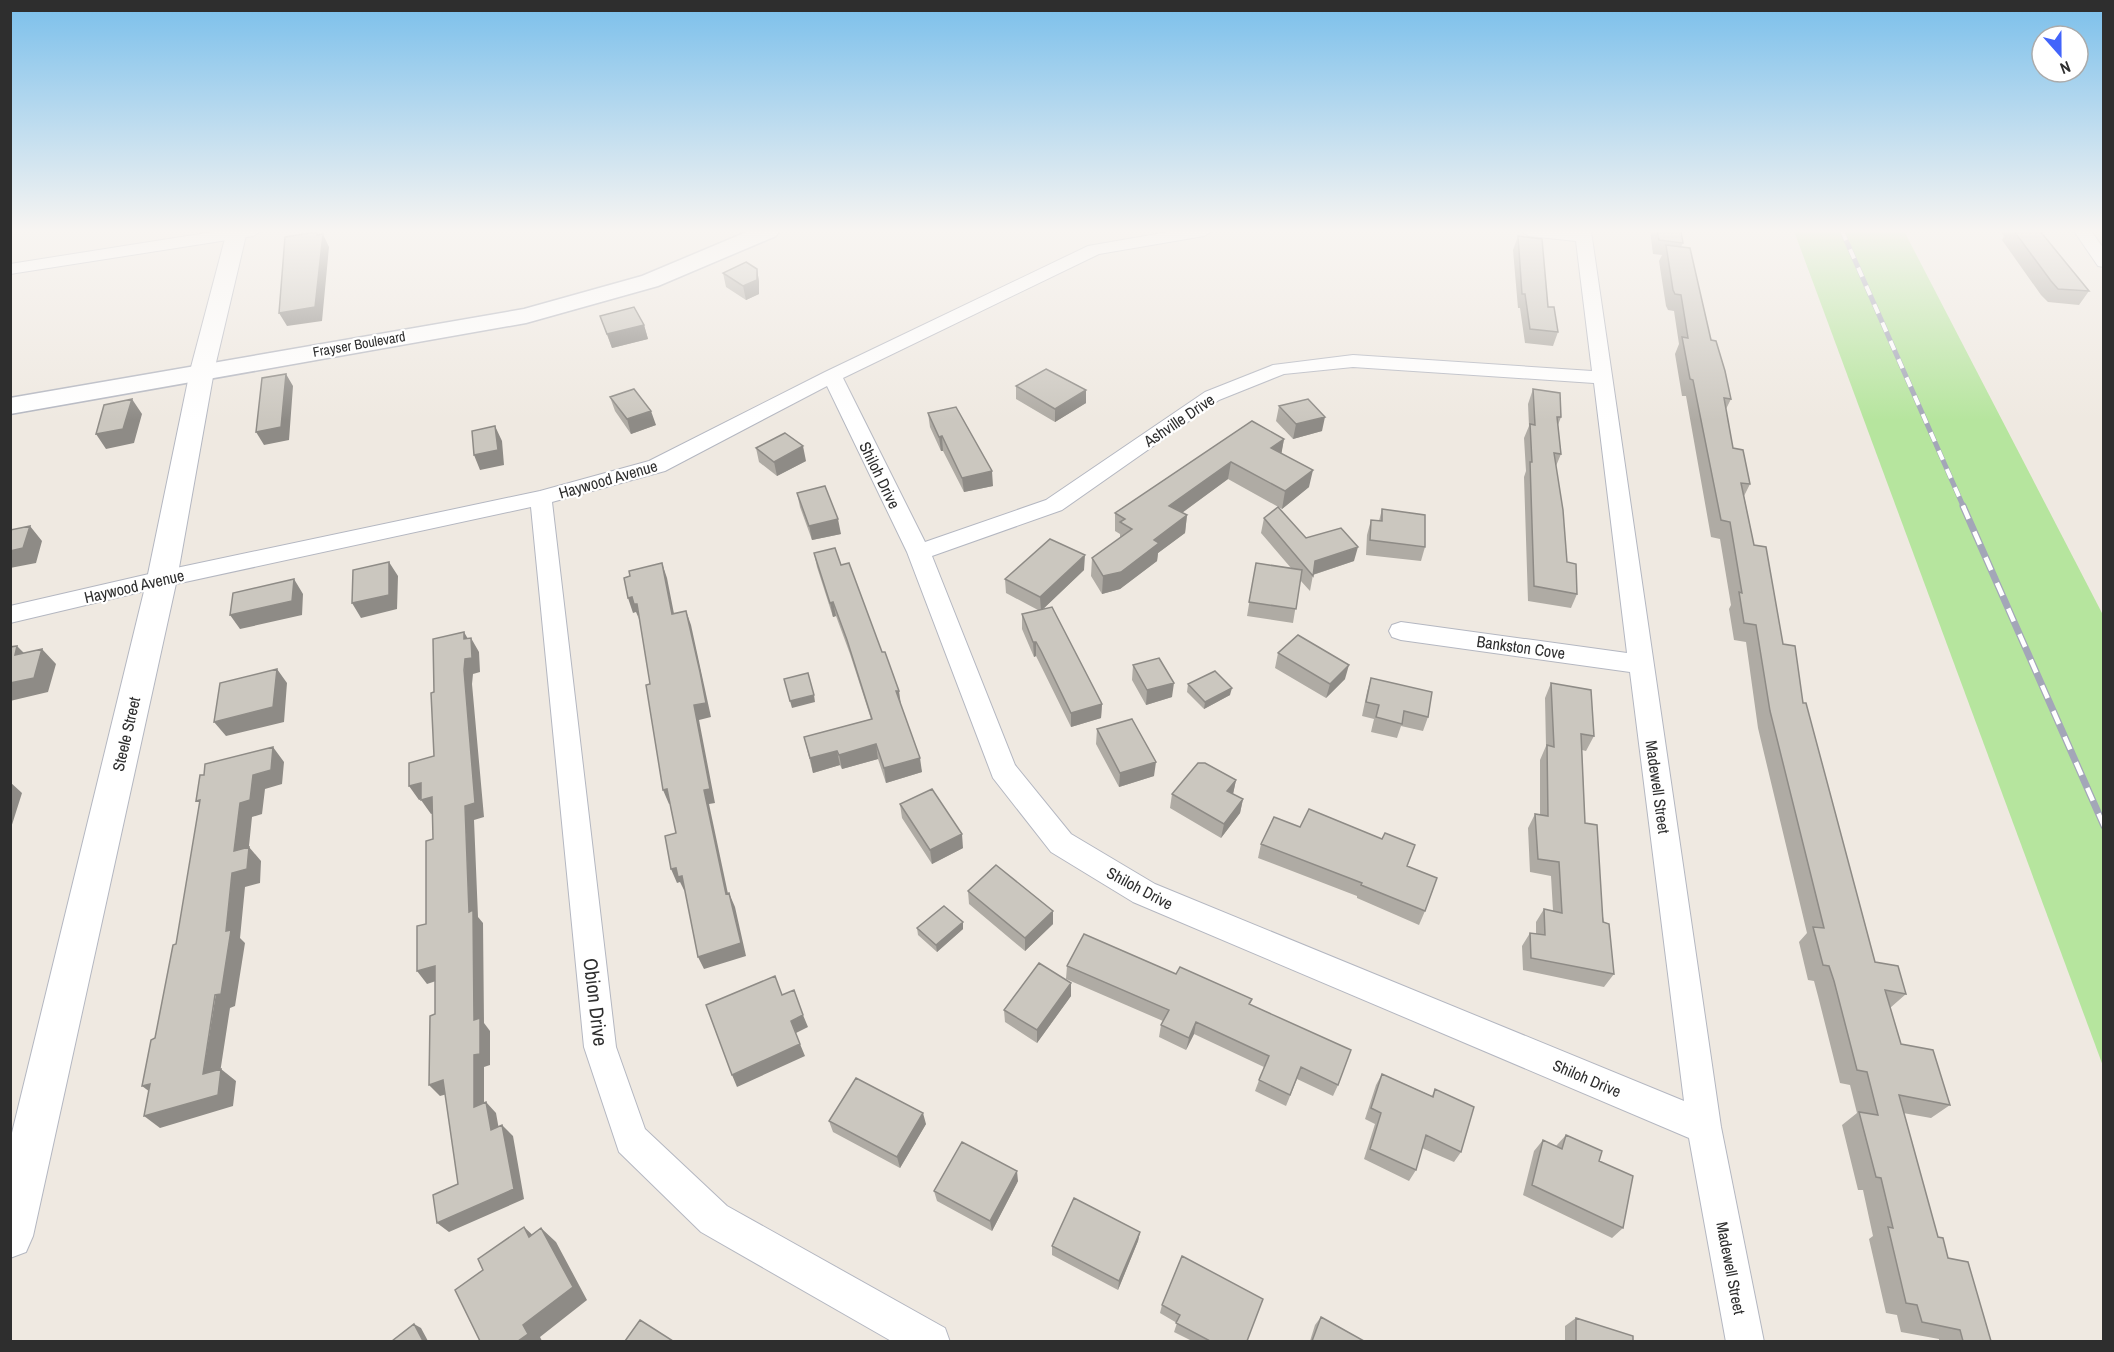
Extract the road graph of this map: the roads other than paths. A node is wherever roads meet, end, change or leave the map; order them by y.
1 (224, 294) edge
2 (605, 294) edge
3 (1002, 294) edge
4 (1591, 294) edge
5 (202, 371) junction
6 (832, 376) junction
7 (1603, 378) junction
8 (10, 406) edge
9 (541, 498) junction
10 (919, 552) junction
11 (162, 579) junction
12 (10, 615) edge
13 (1401, 631) dead end
14 (1641, 664) junction
15 (1704, 1127) junction
16 (10, 1236) edge
17 (932, 1341) edge
18 (1745, 1341) edge

1 - 5 street, Steele Street
2 - 5 main road, Frayser Boulevard
3 - 6 street, Haywood Avenue
4 - 7 street, Madewell Street
5 - 8 main road, Frayser Boulevard
5 - 11 street, Steele Street
6 - 9 street, Haywood Avenue
6 - 10 street, Shiloh Drive
7 - 10 street, Ashville Drive
7 - 14 street, Madewell Street
9 - 11 street, Haywood Avenue
9 - 17 street, Obion Drive
10 - 15 street, Shiloh Drive
11 - 12 street, Haywood Avenue
11 - 16 street, Steele Street
13 - 14 street, Bankston Cove
14 - 15 street, Madewell Street
15 - 18 street, Madewell Street

